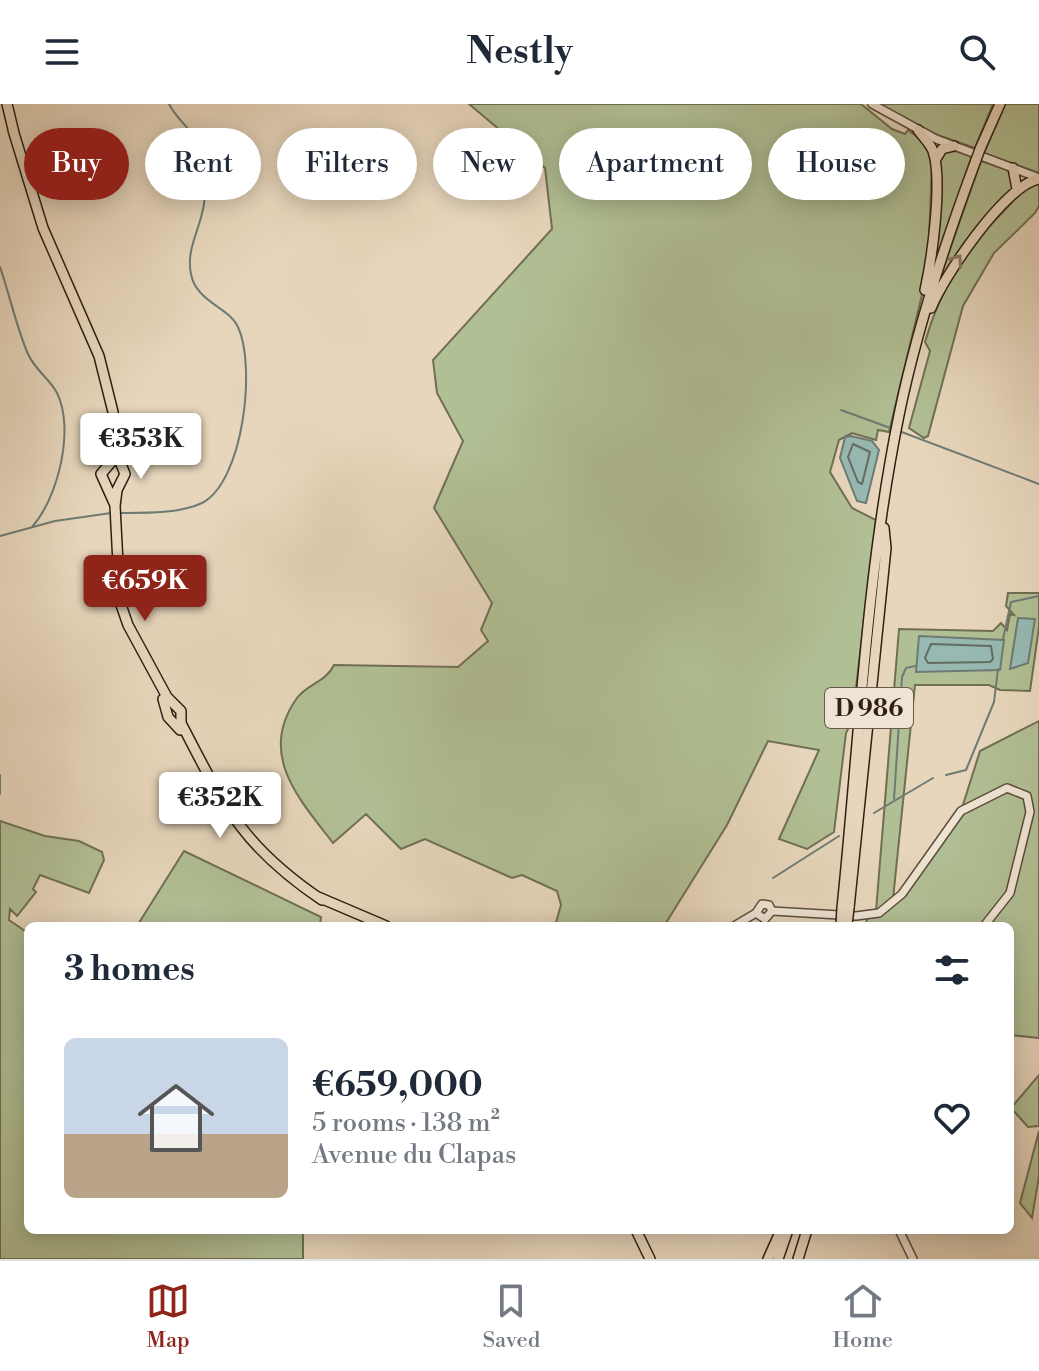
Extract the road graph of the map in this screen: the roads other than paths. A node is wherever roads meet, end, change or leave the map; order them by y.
1 (7, 104) edge
2 (872, 104) edge
3 (1000, 104) edge
4 (13, 130) junction
5 (918, 130) junction
6 (954, 146) junction
7 (935, 162) junction
8 (1013, 168) junction
9 (1039, 178) edge
10 (1015, 192) junction
11 (900, 411) junction
12 (107, 465) junction
13 (122, 468) junction
14 (889, 469) junction
15 (105, 484) junction
16 (119, 486) junction
17 (115, 506) junction
18 (174, 714) junction
19 (211, 789) junction
20 (224, 802) junction
21 (322, 900) junction
22 (376, 922) edge
23 (741, 922) edge
24 (844, 922) edge
25 (987, 922) edge
26 (638, 1234) edge
27 (646, 1234) edge
28 (779, 1234) edge
29 (787, 1234) edge
30 (806, 1234) edge
31 (901, 1234) edge
32 (653, 1259) edge
33 (768, 1259) edge
34 (778, 1259) edge
35 (798, 1259) edge
36 (913, 1259) edge

1 - 4 main road
2 - 5 street
3 - 11 main road, D 986, bridge
4 - 12 main road
4 - 13 main road
5 - 6 street
5 - 7 main road
6 - 7 main road
6 - 8 street
7 - 14 main road
8 - 9 street
8 - 10 main road
9 - 10 main road
11 -> 10 main road
11 - 14 main road, D 986
12 - 13 main road
12 - 15 main road
13 - 16 main road
14 - 24 main road, D 986, bridge
15 - 16 main road
15 - 17 main road
16 - 17 main road
17 - 18 main road
18 - 19 main road
18 - 20 main road
19 - 20 main road
19 - 21 main road
20 - 21 main road
21 - 22 main road
23 - 25 street
26 - 32 main road
27 - 32 main road
28 - 33 main road
29 - 34 main road
30 - 35 main road
31 - 36 street

